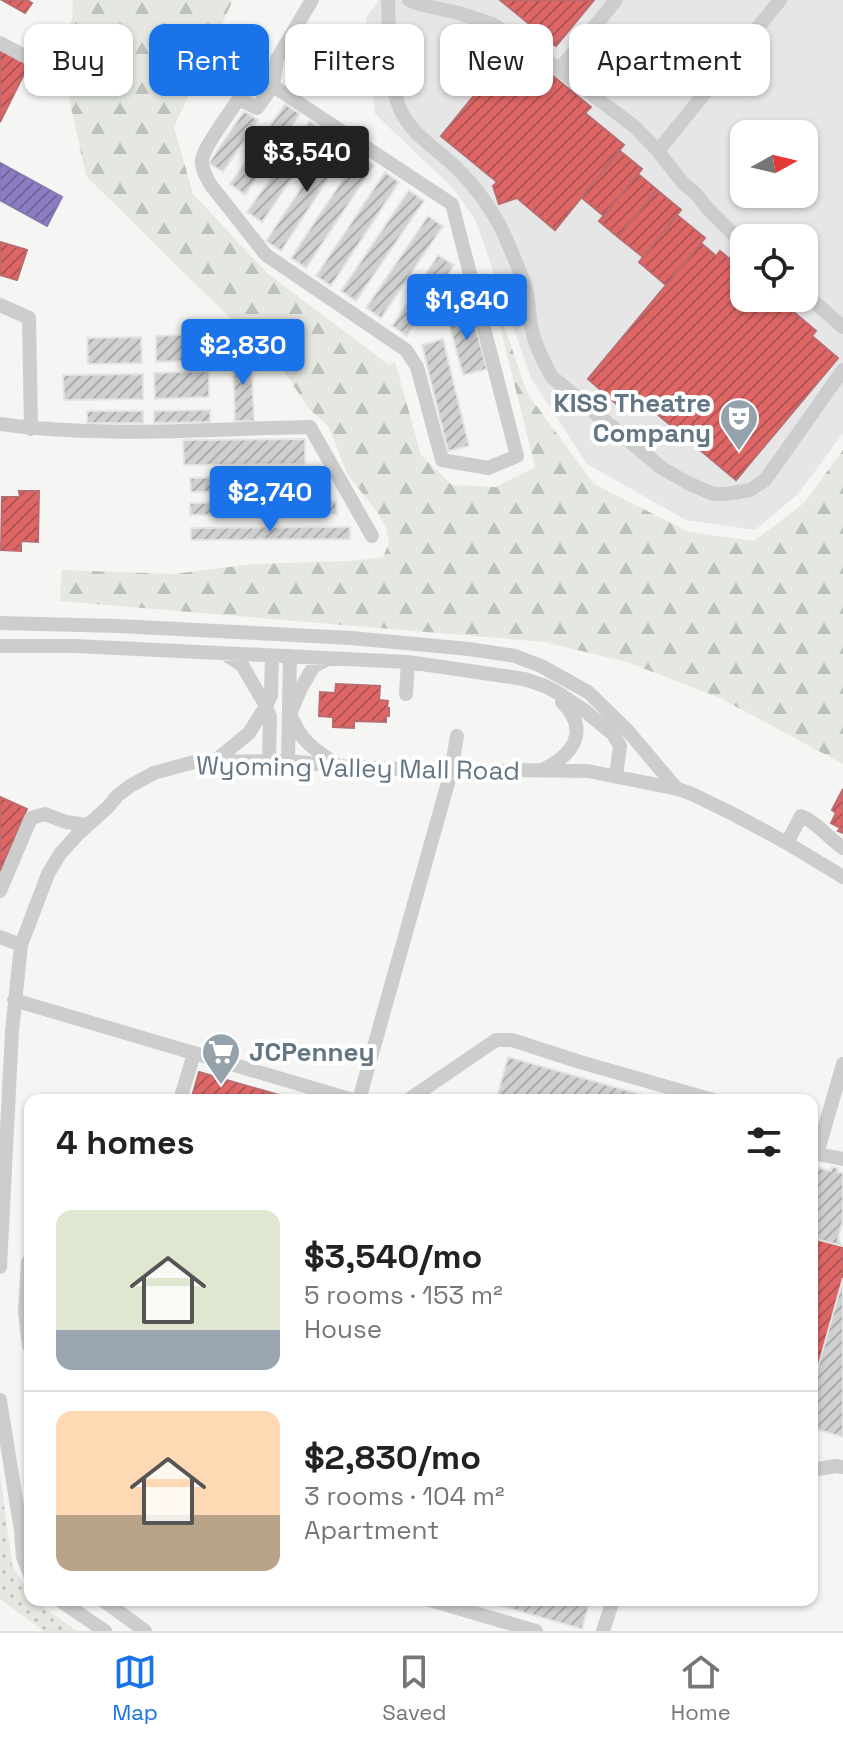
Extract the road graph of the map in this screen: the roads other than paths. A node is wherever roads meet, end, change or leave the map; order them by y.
1 (312, 0) edge
2 (388, 0) edge
3 (409, 0) edge
4 (616, 0) edge
5 (780, 0) edge
6 (0, 43) edge
7 (24, 56) edge
8 (559, 70) junction
9 (273, 86) junction
10 (658, 151) junction
11 (730, 231) edge
12 (0, 305) edge
13 (818, 305) edge
14 (843, 327) edge
15 (843, 370) edge
16 (0, 424) edge
17 (31, 429) junction
18 (372, 536) dead end
19 (0, 623) edge
20 (0, 646) edge
21 (214, 652) junction
22 (272, 656) junction
23 (290, 656) junction
24 (341, 659) junction
25 (408, 662) junction
26 (524, 679) junction
27 (406, 694) dead end
28 (266, 706) junction
29 (290, 714) junction
30 (457, 736) dead end
31 (269, 760) junction
32 (215, 761) junction
33 (288, 761) junction
34 (337, 766) junction
35 (542, 770) junction
36 (451, 772) junction
37 (616, 776) junction
38 (678, 789) junction
39 (87, 825) junction
40 (787, 843) junction
41 (843, 848) edge
42 (843, 877) edge
43 (0, 891) edge
44 (0, 937) edge
45 (21, 945) junction
46 (14, 1000) junction
47 (194, 1054) junction
48 (843, 1064) edge
49 (182, 1094) edge
50 (335, 1094) edge
51 (358, 1094) edge
52 (417, 1094) edge
53 (692, 1094) edge
54 (818, 1143) edge
55 (818, 1154) edge
56 (843, 1159) edge
57 (1, 1221) edge
58 (0, 1267) edge
59 (0, 1400) edge
60 (843, 1467) edge
61 (818, 1469) edge
62 (24, 1559) edge
63 (69, 1606) edge
64 (111, 1606) edge
65 (451, 1606) edge
66 (611, 1606) edge
67 (105, 1631) edge
68 (145, 1631) edge
69 (536, 1631) edge
70 (603, 1631) edge

1 - 9 street
2 - 15 street
3 - 8 street
4 - 8 street
5 - 10 street
6 - 7 street
8 - 10 street
9 - 9 street
10 - 11 street
12 - 17 street
13 - 14 street
16 - 17 street
17 - 18 street
19 - 38 street, Wyoming Valley Mall Road
20 - 21 street
21 - 22 street
21 - 28 street
22 - 23 street
22 - 28 street
23 - 24 street
23 - 29 street
24 - 25 street
24 - 29 street
25 - 26 street
25 - 27 street
26 - 35 street
26 - 37 street
28 - 31 street
28 - 32 street
29 - 33 street
29 - 34 street
30 - 36 street
31 - 32 street, Wyoming Valley Mall Road
31 - 33 street, Wyoming Valley Mall Road
32 - 39 street, Wyoming Valley Mall Road
33 - 34 street, Wyoming Valley Mall Road
34 - 36 street, Wyoming Valley Mall Road
35 - 36 street, Wyoming Valley Mall Road
35 - 37 street, Wyoming Valley Mall Road
36 - 51 street
37 - 38 street, Wyoming Valley Mall Road
38 - 40 street, Wyoming Valley Mall Road
39 - 43 street
39 - 45 street, Wyoming Valley Mall Road
40 - 41 street
40 - 42 street, Wyoming Valley Mall Road
44 - 45 street
45 - 46 street, Wyoming Valley Mall Road
46 - 47 street
46 - 57 street, Wyoming Valley Mall Road
47 - 49 street
47 - 50 street
48 - 54 street
52 - 53 street
55 - 56 street
57 - 58 street, Wyoming Valley Mall Road
59 - 62 street
60 - 61 street
63 - 67 street
64 - 68 street
65 - 69 street
66 - 70 street

